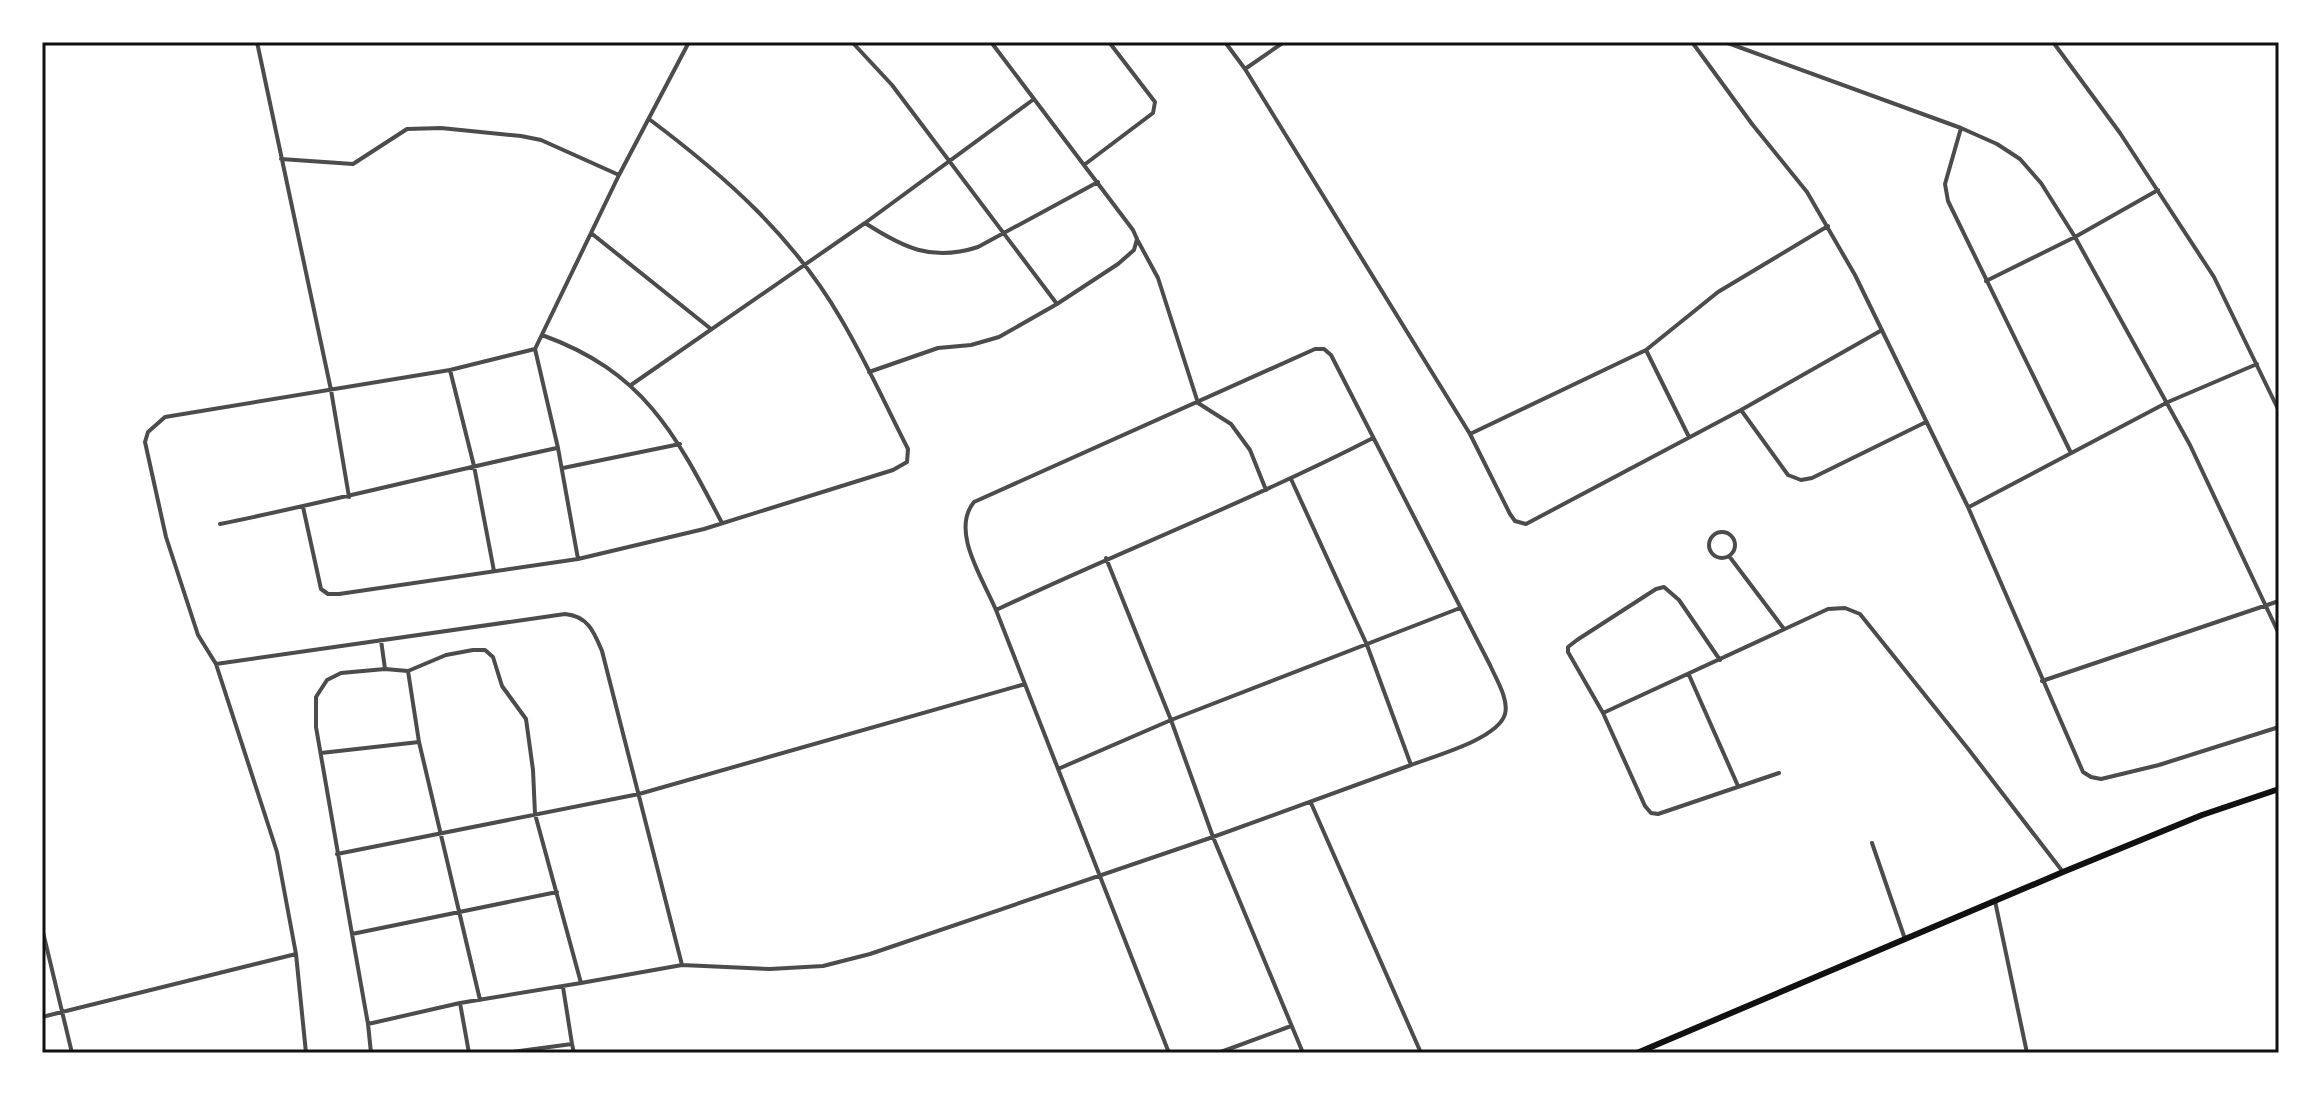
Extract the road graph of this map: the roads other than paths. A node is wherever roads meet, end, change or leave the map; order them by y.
1 (257, 42) edge
2 (689, 42) edge
3 (852, 42) edge
4 (991, 42) edge
5 (1109, 42) edge
6 (1225, 42) edge
7 (1284, 42) edge
8 (1692, 42) edge
9 (1725, 42) edge
10 (2053, 42) edge
11 (1245, 69) junction
12 (1034, 99) junction
13 (649, 119) junction
14 (1961, 128) junction
15 (281, 159) junction
16 (951, 161) junction
17 (1084, 165) junction
18 (619, 175) junction
19 (1098, 182) junction
20 (2158, 190) junction
21 (865, 223) junction
22 (1828, 226) junction
23 (591, 233) junction
24 (1005, 233) junction
25 (2075, 237) junction
26 (1137, 239) junction
27 (803, 264) junction
28 (1986, 281) junction
29 (1057, 304) junction
30 (711, 329) junction
31 (1882, 330) junction
32 (542, 335) junction
33 (535, 349) junction
34 (1646, 350) junction
35 (2257, 364) junction
36 (450, 370) junction
37 (869, 372) junction
38 (631, 385) junction
39 (331, 390) junction
40 (2168, 402) junction
41 (1198, 403) junction
42 (1741, 410) junction
43 (2279, 411) edge
44 (1926, 422) junction
45 (1470, 434) junction
46 (1689, 437) junction
47 (1373, 438) junction
48 (680, 444) junction
49 (558, 448) junction
50 (2071, 453) junction
51 (474, 466) junction
52 (563, 468) junction
53 (1291, 479) junction
54 (1266, 490) junction
55 (349, 497) junction
56 (303, 507) junction
57 (1968, 507) junction
58 (722, 523) junction
59 (220, 524) dead end
60 (1729, 556) junction
61 (1106, 558) junction
62 (578, 559) junction
63 (494, 571) junction
64 (2279, 601) edge
65 (2264, 605) junction
66 (1460, 608) junction
67 (996, 610) junction
68 (1784, 629) junction
69 (2279, 634) edge
70 (381, 640) junction
71 (1367, 645) junction
72 (1720, 660) junction
73 (216, 664) junction
74 (385, 669) junction
75 (408, 671) junction
76 (1689, 675) junction
77 (2042, 681) junction
78 (1025, 684) junction
79 (1603, 713) junction
80 (1171, 720) junction
81 (2279, 727) edge
82 (419, 742) junction
83 (321, 753) junction
84 (1411, 765) junction
85 (1058, 769) junction
86 (1779, 773) dead end
87 (1738, 786) junction
88 (2279, 789) edge
89 (639, 794) junction
90 (1310, 802) junction
91 (535, 814) junction
92 (443, 835) junction
93 (1213, 837) junction
94 (1872, 843) dead end
95 (337, 854) junction
96 (2063, 872) junction
97 (1099, 875) junction
98 (557, 892) junction
99 (1995, 901) junction
100 (458, 912) junction
101 (42, 928) edge
102 (352, 934) junction
103 (1905, 939) junction
104 (296, 954) junction
105 (682, 965) junction
106 (581, 983) junction
107 (563, 987) junction
108 (480, 1000) junction
109 (460, 1003) junction
110 (62, 1012) junction
111 (42, 1017) edge
112 (368, 1024) junction
113 (1292, 1026) junction
114 (572, 1044) junction
115 (72, 1053) edge
116 (306, 1053) edge
117 (371, 1053) edge
118 (469, 1053) edge
119 (505, 1053) edge
120 (574, 1053) edge
121 (1169, 1053) edge
122 (1218, 1053) edge
123 (1303, 1053) edge
124 (1421, 1053) edge
125 (1637, 1053) edge
126 (2027, 1053) edge

1 - 15 street
2 - 13 street
3 - 16 street
4 - 12 street
5 - 17 street
6 - 11 street
7 - 11 street
8 - 22 street
9 - 14 street
10 - 20 street
11 - 45 street
12 - 16 street
12 - 17 street
13 - 18 street
13 - 27 street
14 - 25 street
14 - 28 street
15 - 18 street
15 - 39 street
16 - 21 street
16 - 24 street
17 - 19 street
18 - 23 street
19 - 24 street
19 - 26 street
20 - 25 street
20 - 35 street
21 - 24 street
21 - 27 street
22 - 31 street
22 - 34 street
23 - 30 street
23 - 32 street
24 - 29 street
25 - 28 street
25 - 40 street
26 - 29 street
26 - 41 street
27 - 30 street
27 - 37 street
28 - 50 street
29 - 37 street
30 - 38 street
31 - 42 street
31 - 44 street
32 - 33 street
32 - 38 street
33 - 36 street
33 - 49 street
34 - 45 street
34 - 46 street
35 - 40 street
35 - 43 street
36 - 39 street
36 - 51 street
37 - 58 street
38 - 48 street
39 - 55 street
39 - 73 street
40 - 50 street
40 - 65 street
41 - 47 street
41 - 54 street
41 - 67 street
42 - 44 street
42 - 46 street
44 - 57 street
45 - 46 street
47 - 53 street
47 - 66 street
48 - 52 street
48 - 58 street
49 - 51 street
49 - 52 street
50 - 57 street
51 - 55 street
51 - 63 street
52 - 62 street
53 - 54 street
53 - 71 street
54 - 61 street
55 - 56 street
56 - 59 street
56 - 63 street
57 - 77 street
58 - 62 street
60 - 60 street
60 - 68 street
61 - 67 street
61 - 80 street
62 - 63 street
64 - 65 street
65 - 69 street
65 - 77 street
66 - 71 street
66 - 84 street
67 - 78 street
68 - 72 street
68 - 96 street
70 - 73 street
70 - 74 street
70 - 89 street
71 - 80 street
71 - 84 street
72 - 76 street
72 - 79 street
73 - 104 street
74 - 75 street
74 - 83 street
75 - 82 street
75 - 91 street
76 - 79 street
76 - 87 street
77 - 81 street
78 - 85 street
78 - 89 street
79 - 87 street
80 - 85 street
80 - 93 street
82 - 83 street
82 - 92 street
83 - 95 street
84 - 90 street
85 - 97 street
86 - 87 street
88 - 96 main road
89 - 91 street
89 - 105 street
90 - 93 street
90 - 124 street
91 - 92 street
91 - 98 street
92 - 95 street
92 - 100 street
93 - 97 street
93 - 113 street
94 - 103 street
95 - 102 street
96 - 99 main road
97 - 105 street
97 - 121 street
98 - 100 street
98 - 106 street
99 - 103 main road
99 - 126 street
100 - 102 street
100 - 108 street
101 - 110 street
102 - 112 street
103 - 125 main road
104 - 110 street
104 - 116 street
105 - 106 street
106 - 107 street
107 - 108 street
107 - 114 street
108 - 109 street
109 - 112 street
109 - 118 street
110 - 111 street
110 - 115 street
112 - 117 street
113 - 122 street
113 - 123 street
114 - 119 street
114 - 120 street

